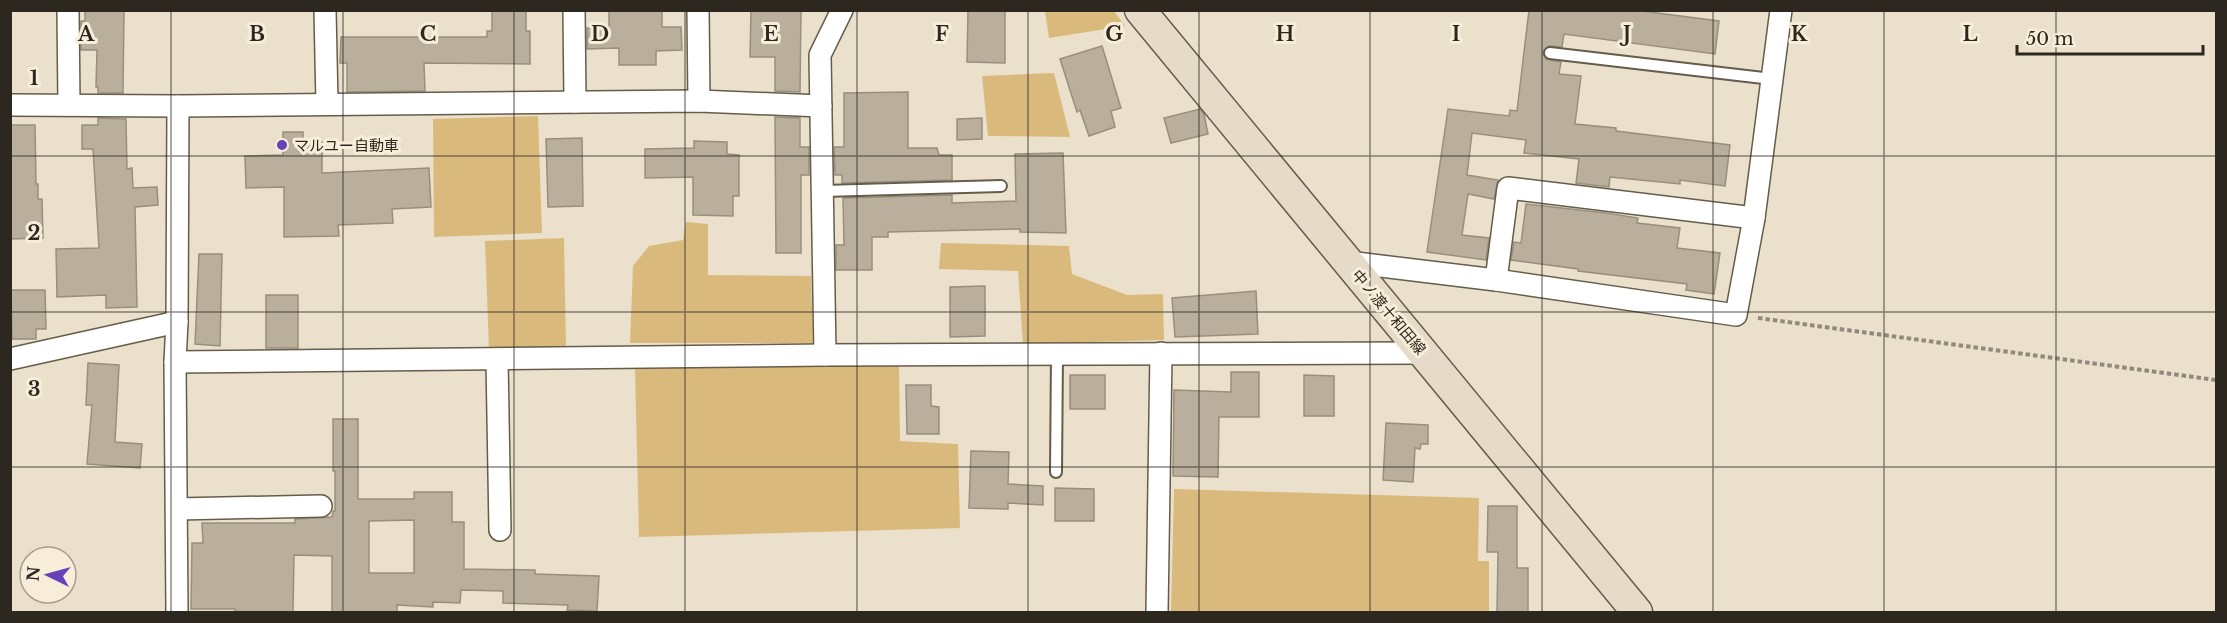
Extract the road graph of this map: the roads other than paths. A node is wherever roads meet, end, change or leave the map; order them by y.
1 (68, 10) edge
2 (325, 10) edge
3 (574, 10) edge
4 (698, 10) edge
5 (842, 10) edge
6 (1140, 10) edge
7 (1781, 10) edge
8 (1550, 52) dead end
9 (1772, 79) junction
10 (699, 101) junction
11 (575, 102) junction
12 (327, 104) junction
13 (10, 105) edge
14 (69, 105) junction
15 (178, 106) junction
16 (820, 106) junction
17 (1000, 186) dead end
18 (823, 191) junction
19 (1754, 218) junction
20 (1348, 262) junction
21 (1496, 280) junction
22 (177, 322) junction
23 (1161, 353) junction
24 (1423, 353) junction
25 (1057, 354) junction
26 (825, 355) junction
27 (10, 359) edge
28 (497, 360) junction
29 (175, 362) junction
30 (1056, 472) dead end
31 (321, 507) dead end
32 (177, 509) junction
33 (500, 530) dead end
34 (177, 612) edge
35 (1157, 612) edge
36 (1637, 612) edge

1 - 14 street
2 - 12 street
3 - 11 street
4 - 10 street
5 - 16 street
6 - 20 main road, 中ノ渡十和田線
7 - 9 street
8 - 9 lane
9 - 19 street
10 - 11 street
10 - 16 street
11 - 12 street
12 - 15 street
13 - 14 street
14 - 15 street
15 - 22 street
16 - 18 street
17 - 18 lane
18 - 26 street
19 - 21 street
19 - 21 street
20 - 21 street
20 - 24 main road, 中ノ渡十和田線
22 - 27 street
22 - 29 street
23 - 24 street
23 - 25 street
23 - 35 street
24 - 36 main road, 中ノ渡十和田線
25 - 26 street
25 - 30 lane
26 - 28 street
28 - 29 street
28 - 33 street
29 - 32 street
31 - 32 street
32 - 34 street

